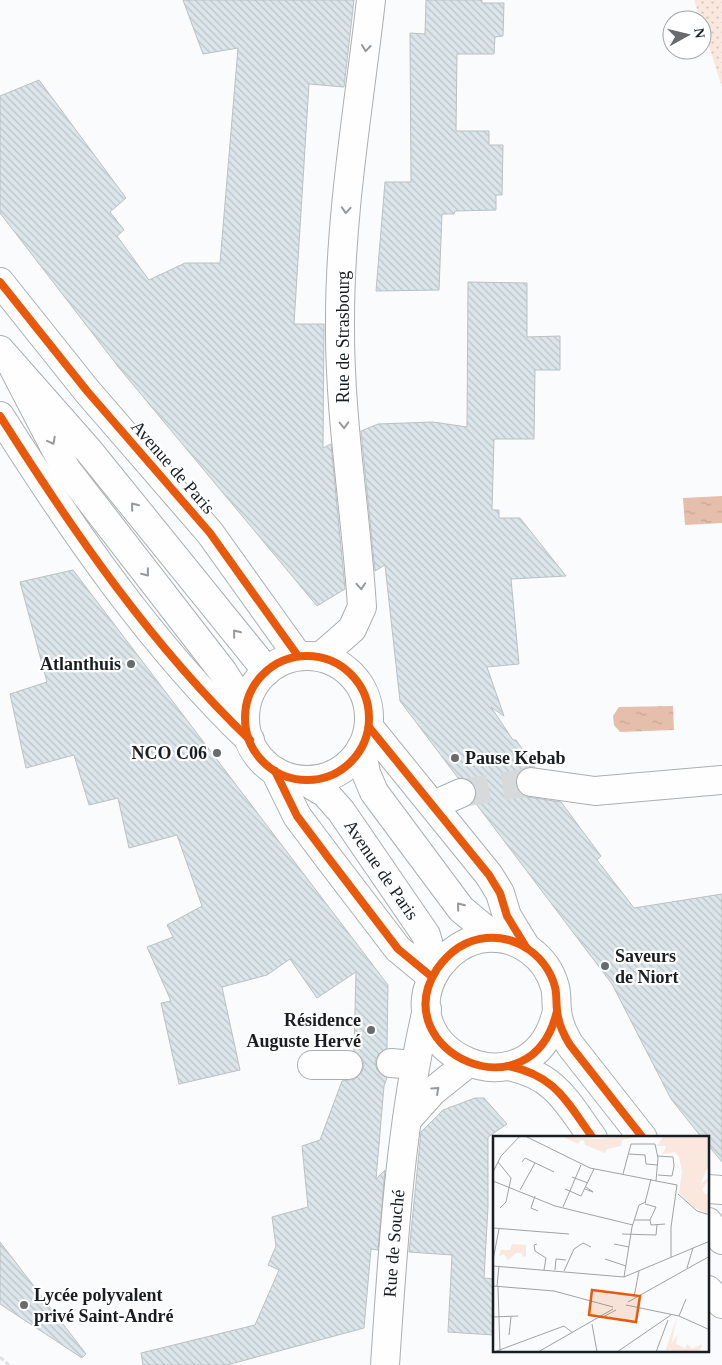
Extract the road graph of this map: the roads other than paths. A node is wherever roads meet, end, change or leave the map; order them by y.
1 (371, 0) edge
2 (0, 282) edge
3 (8, 299) edge
4 (6, 359) edge
5 (0, 416) edge
6 (309, 657) junction
7 (267, 671) junction
8 (247, 728) junction
9 (365, 737) junction
10 (275, 771) junction
11 (303, 780) junction
12 (722, 780) edge
13 (531, 782) tunnel mouth
14 (461, 793) tunnel mouth
15 (434, 805) junction
16 (496, 938) junction
17 (526, 947) junction
18 (432, 977) junction
19 (427, 1009) junction
20 (557, 1011) junction
21 (312, 1064) dead end
22 (468, 1064) junction
23 (348, 1065) dead end
24 (508, 1066) junction
25 (407, 1120) junction
26 (592, 1136) edge
27 (641, 1136) edge
28 (710, 1225) edge
29 (722, 1240) edge
30 (710, 1292) edge
31 (722, 1304) edge
32 (385, 1365) edge

1 -> 6 main road, Rue de Strasbourg
2 - 3 main road, Avenue de Paris
3 - 6 main road, Avenue de Paris
7 -> 4 main road
4 -> 8 main road
5 - 8 main road
6 - 7 main road
6 - 9 main road
7 - 8 main road
8 - 10 main road
9 - 11 main road
9 - 15 main road
16 -> 9 main road
10 - 11 main road
10 - 18 main road
11 - 18 main road, Avenue de Paris
12 - 13 main road
14 - 15 main road
15 - 17 main road
16 - 17 main road
16 - 18 main road
17 - 20 main road
18 - 19 main road
19 - 22 main road
19 - 25 main road, Rue de Souché
20 - 24 main road
20 - 27 main road
21 - 23 main road
22 - 24 main road
25 -> 22 main road
24 - 26 main road
25 - 32 main road, Rue de Souché
28 - 29 main road
30 - 31 main road

